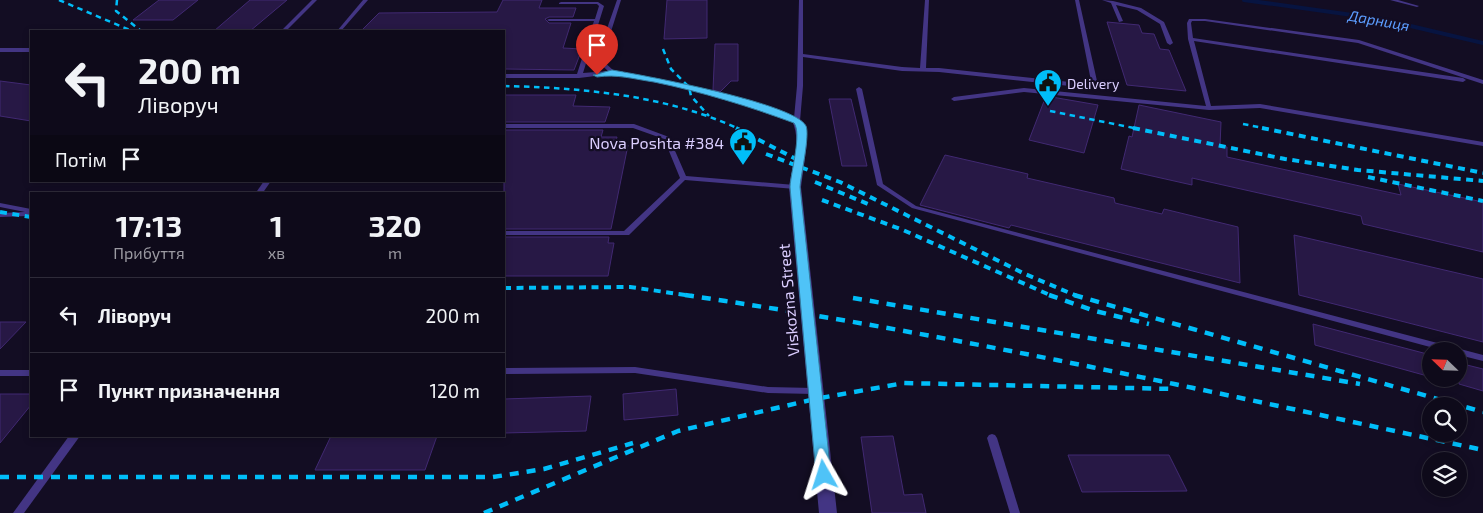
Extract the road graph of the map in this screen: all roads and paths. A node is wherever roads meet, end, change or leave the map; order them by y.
1 (315, 0) edge
2 (366, 0) edge
3 (619, 0) edge
4 (801, 0) edge
5 (927, 0) edge
6 (1077, 0) edge
7 (1104, 0) edge
8 (1392, 0) edge
9 (1114, 2) junction
10 (561, 3) dead end
11 (1417, 6) dead end
12 (549, 20) dead end
13 (598, 20) junction
14 (1121, 21) dead end
15 (284, 30) edge
16 (340, 30) edge
17 (1190, 39) junction
18 (1170, 43) dead end
19 (0, 50) edge
20 (30, 50) edge
21 (800, 55) junction
22 (923, 70) junction
23 (612, 72) junction
24 (505, 76) edge
25 (579, 76) junction
26 (1483, 82) edge
27 (859, 89) dead end
28 (954, 99) dead end
29 (1209, 108) junction
30 (797, 121) junction
31 (505, 126) edge
32 (1483, 144) edge
33 (683, 178) junction
34 (267, 182) edge
35 (795, 187) junction
36 (260, 192) edge
37 (0, 205) edge
38 (30, 212) edge
39 (30, 212) edge
40 (0, 215) edge
41 (505, 233) edge
42 (1422, 343) edge
43 (1468, 355) edge
44 (1483, 358) edge
45 (505, 371) edge
46 (0, 373) edge
47 (30, 373) edge
48 (814, 391) junction
49 (75, 437) edge
50 (992, 438) dead end
51 (18, 513) edge
52 (828, 513) edge
53 (1015, 513) edge

1 - 15 lane
2 - 16 lane
3 - 23 lane
4 - 21 lane, Viskozna Street
5 - 22 lane
6 - 22 lane
7 - 9 lane
8 - 11 lane
9 - 14 lane
9 - 18 lane
10 - 13 lane
12 - 13 lane
13 - 25 lane
17 - 26 lane
17 - 26 lane
17 - 29 lane
19 - 20 lane
21 - 22 lane
21 - 30 lane, Viskozna Street
23 - 25 lane
23 - 30 lane
24 - 25 lane
27 - 42 lane
28 - 29 lane
29 - 32 lane
30 - 35 street, Viskozna Street
31 - 33 lane
33 - 35 lane
33 - 41 lane
34 - 36 lane
35 - 48 street, Viskozna Street
37 - 38 lane
39 - 40 lane
43 - 44 lane
45 - 48 lane
46 - 47 lane
48 - 52 street, Viskozna Street
49 - 51 lane
50 - 53 lane

